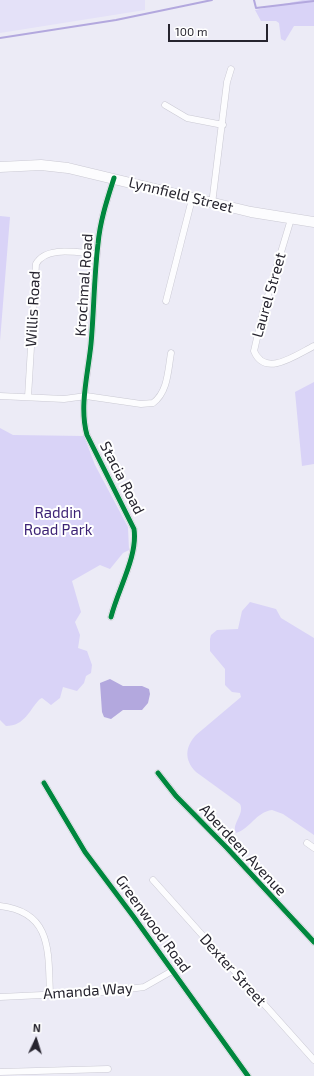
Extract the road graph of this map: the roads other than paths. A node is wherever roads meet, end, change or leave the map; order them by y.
1 (231, 69) dead end
2 (165, 104) dead end
3 (222, 125) junction
4 (0, 167) edge
5 (114, 178) junction
6 (192, 199) junction
7 (212, 204) junction
8 (291, 219) junction
9 (314, 222) edge
10 (97, 254) junction
11 (166, 301) dead end
12 (314, 346) edge
13 (171, 353) dead end
14 (0, 396) edge
15 (86, 396) junction
16 (28, 397) junction
17 (111, 617) dead end
18 (158, 772) dead end
19 (44, 784) dead end
20 (307, 843) dead end
21 (314, 848) edge
22 (153, 880) dead end
23 (0, 906) edge
24 (314, 942) edge
25 (172, 971) junction
26 (50, 994) junction
27 (0, 997) edge
28 (314, 1060) edge
29 (108, 1068) dead end
30 (0, 1072) edge
31 (23, 1074) edge
32 (248, 1076) edge

1 - 3 street
2 - 3 street
3 - 7 street
4 - 5 main road, Lynnfield Street
5 - 6 main road, Lynnfield Street
5 - 10 street, Krochmal Road
6 - 7 main road, Lynnfield Street
6 - 11 street
7 - 8 main road, Lynnfield Street
8 - 9 main road, Lynnfield Street
8 - 12 street, Laurel Street
10 - 15 street, Krochmal Road
10 - 16 street, Willis Road
13 - 15 street
14 - 16 street
15 - 16 street
15 - 17 street, Stacia Road
18 - 24 street, Aberdeen Avenue
19 - 25 street, Greenwood Road
20 - 21 street
22 - 28 street, Dexter Street
23 - 26 street
25 - 26 street, Amanda Way
25 - 32 street, Greenwood Road
26 - 27 street, Amanda Way
29 - 31 street
30 - 31 street

